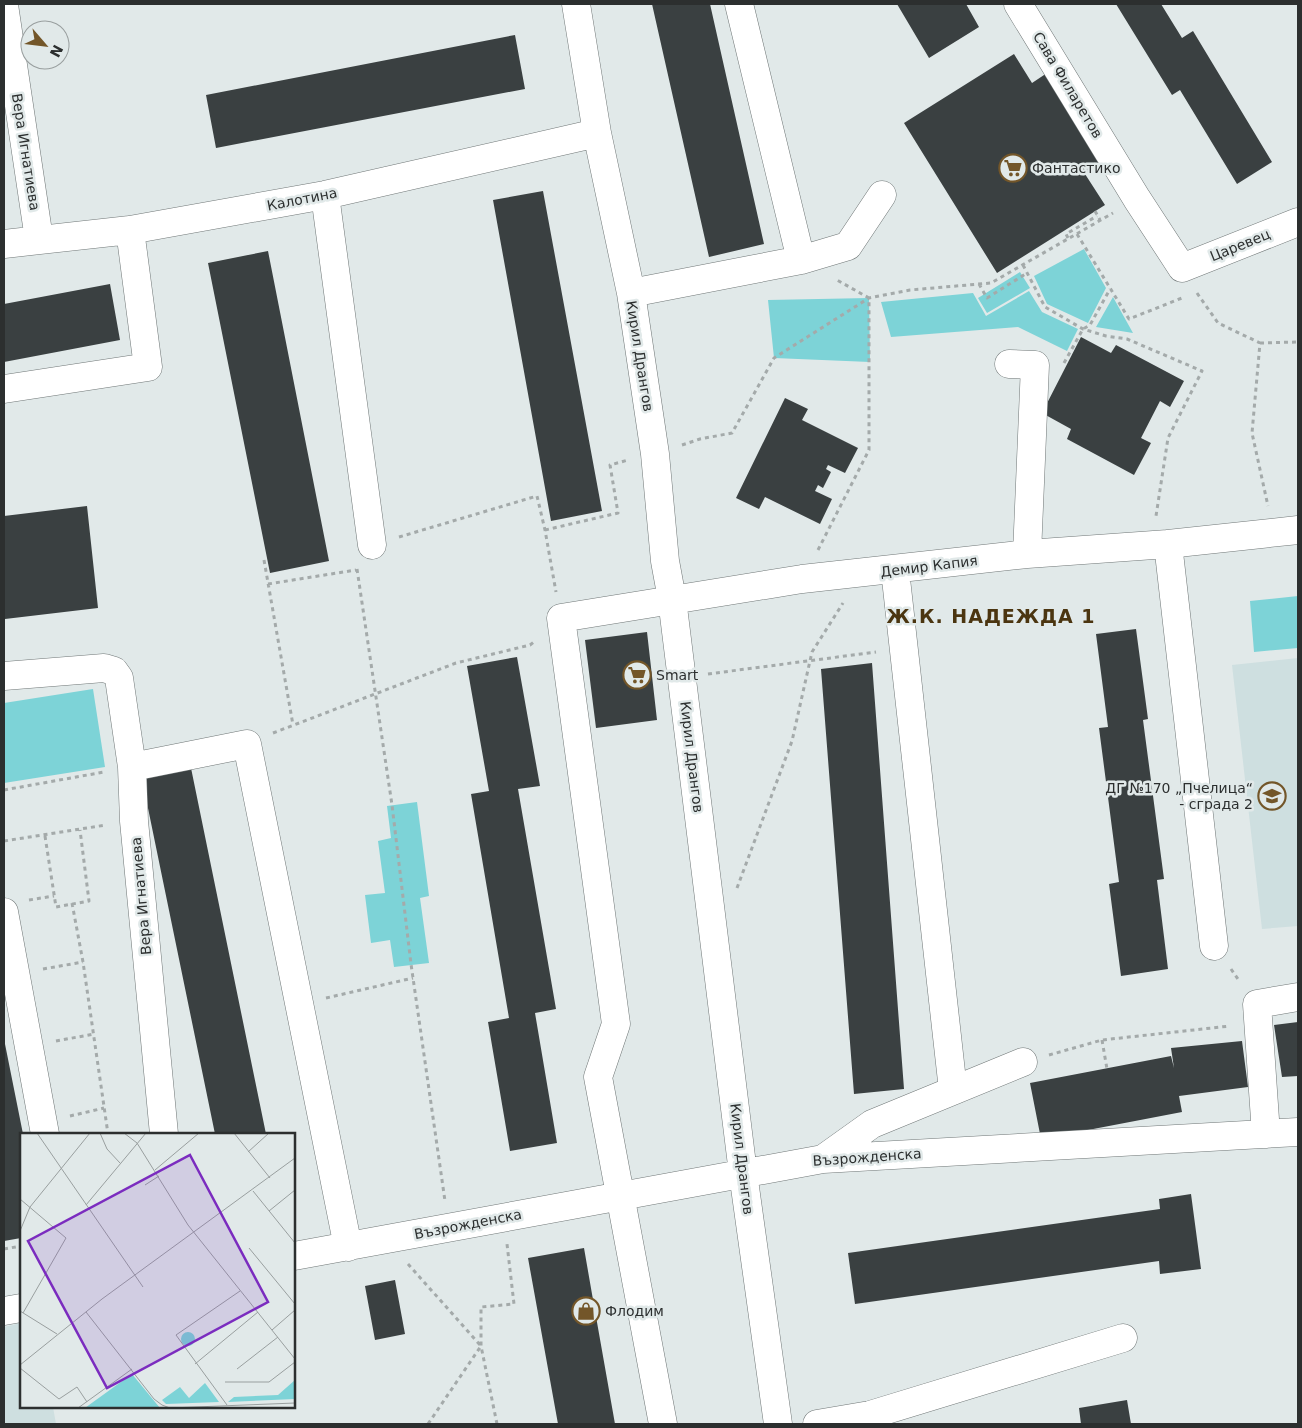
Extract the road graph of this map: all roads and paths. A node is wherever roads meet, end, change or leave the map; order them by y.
1 (576, 4) edge
2 (739, 4) edge
3 (1018, 4) edge
4 (4, 5) edge
5 (597, 133) junction
6 (325, 195) junction
7 (882, 195) dead end
8 (1137, 199) junction
9 (1095, 211) dead end
10 (1097, 216) junction
11 (1100, 220) junction
12 (1298, 222) edge
13 (130, 230) junction
14 (1078, 234) junction
15 (1068, 238) junction
16 (39, 240) junction
17 (4, 244) edge
18 (801, 260) junction
19 (1023, 265) junction
20 (1182, 268) joint
21 (1026, 273) junction
22 (979, 284) junction
23 (1110, 289) junction
24 (1196, 292) dead end
25 (631, 293) junction
26 (1188, 295) dead end
27 (869, 298) junction
28 (1083, 329) junction
29 (1260, 342) junction
30 (1298, 342) edge
31 (1009, 364) dead end
32 (1060, 371) dead end
33 (4, 389) edge
34 (655, 454) junction
35 (545, 530) junction
36 (1286, 531) edge
37 (1160, 544) junction
38 (372, 545) junction
39 (1028, 554) junction
40 (264, 560) dead end
41 (356, 570) junction
42 (895, 570) junction
43 (862, 573) junction
44 (802, 579) junction
45 (267, 584) junction
46 (672, 599) junction
47 (561, 618) junction
48 (904, 648) junction
49 (811, 660) junction
50 (4, 676) edge
51 (682, 677) junction
52 (376, 693) junction
53 (293, 725) junction
54 (247, 744) junction
55 (132, 767) junction
56 (4, 790) edge
57 (134, 821) junction
58 (80, 830) junction
59 (45, 836) junction
60 (4, 842) edge
61 (734, 893) dead end
62 (72, 904) junction
63 (4, 912) edge
64 (1214, 946) joint
65 (83, 962) junction
66 (15, 974) junction
67 (413, 978) junction
68 (1298, 997) edge
69 (300, 1003) junction
70 (1257, 1013) junction
71 (94, 1034) junction
72 (1102, 1040) junction
73 (28, 1046) junction
74 (1023, 1062) joint
75 (1107, 1068) dead end
76 (953, 1090) junction
77 (104, 1108) junction
78 (43, 1128) edge
79 (1298, 1132) edge
80 (108, 1133) edge
81 (164, 1133) edge
82 (1266, 1134) junction
83 (823, 1158) junction
84 (743, 1174) junction
85 (620, 1197) junction
86 (504, 1216) junction
87 (449, 1227) junction
88 (387, 1239) junction
89 (20, 1246) edge
90 (348, 1247) junction
91 (4, 1250) edge
92 (295, 1256) edge
93 (20, 1308) edge
94 (4, 1311) edge
95 (1123, 1338) dead end
96 (481, 1346) junction
97 (428, 1424) edge
98 (497, 1424) edge
99 (663, 1424) edge
100 (778, 1424) edge
101 (816, 1424) edge

1 - 5 street, Кирил Дрангов
2 - 18 street
3 - 8 street, Сава Филаретов
4 - 16 street, Вера Игнатиева
5 - 6 street, Калотина
5 - 25 street, Кирил Дрангов
6 - 13 street, Калотина
6 - 38 street
7 - 18 street
8 - 11 path
8 - 20 street, Сава Филаретов
9 - 10 path
10 - 11 path
10 - 15 path
11 - 14 path
12 - 20 street, Царевец
13 - 16 street, Калотина
13 - 33 street
14 - 15 path
14 - 23 path
15 - 19 path
16 - 17 street, Калотина
18 - 25 street
19 - 21 path
19 - 22 path
21 - 22 path
21 - 28 path
22 - 27 path
23 - 26 path
23 - 28 path
24 - 29 path
25 - 34 street, Кирил Дрангов
27 - 34 path
27 - 44 path
28 - 32 path
28 - 37 path
29 - 30 path
29 - 36 path
31 - 39 street
34 - 35 path
34 - 46 street, Кирил Дрангов
35 - 38 path
35 - 47 path
36 - 37 street, Демир Капия
37 - 39 street, Демир Капия
37 - 64 street
38 - 41 path
39 - 42 street, Демир Капия
40 - 45 path
41 - 45 path
41 - 52 path
42 - 43 street, Демир Капия
42 - 48 street
43 - 44 street, Демир Капия
43 - 49 path
44 - 46 street, Демир Капия
45 - 53 path
46 - 47 street, Демир Капия
46 - 51 street, Кирил Дрангов
47 - 52 path
47 - 85 street
48 - 49 path
48 - 76 street
49 - 51 path
49 - 61 path
50 - 55 street, Вера Игнатиева
51 - 84 street, Кирил Дрангов
52 - 53 path
52 - 67 path
53 - 54 path
54 - 55 street
54 - 69 street
55 - 56 path
55 - 57 street, Вера Игнатиева
57 - 58 path
57 - 81 street, Вера Игнатиева
58 - 59 path
58 - 62 path
59 - 60 path
59 - 62 path
62 - 65 path
63 - 66 street
64 - 70 path
65 - 66 path
65 - 71 path
66 - 73 street
67 - 69 path
67 - 87 path
68 - 70 street
69 - 90 street
70 - 72 path
70 - 82 street
71 - 73 path
71 - 77 path
72 - 74 path
72 - 75 path
73 - 78 street
74 - 76 street
76 - 83 street
77 - 78 path
77 - 80 path
79 - 82 street, Възрожденска
82 - 83 street, Възрожденска
83 - 84 street, Възрожденска
84 - 85 street, Възрожденска
84 - 100 street, Кирил Дрангов
85 - 86 street, Възрожденска
85 - 99 street
86 - 87 street, Възрожденска
86 - 96 path
87 - 88 street, Възрожденска
88 - 90 street, Възрожденска
88 - 96 path
89 - 91 path
90 - 92 street, Възрожденска
93 - 94 street
95 - 101 street
96 - 97 path
96 - 98 path

